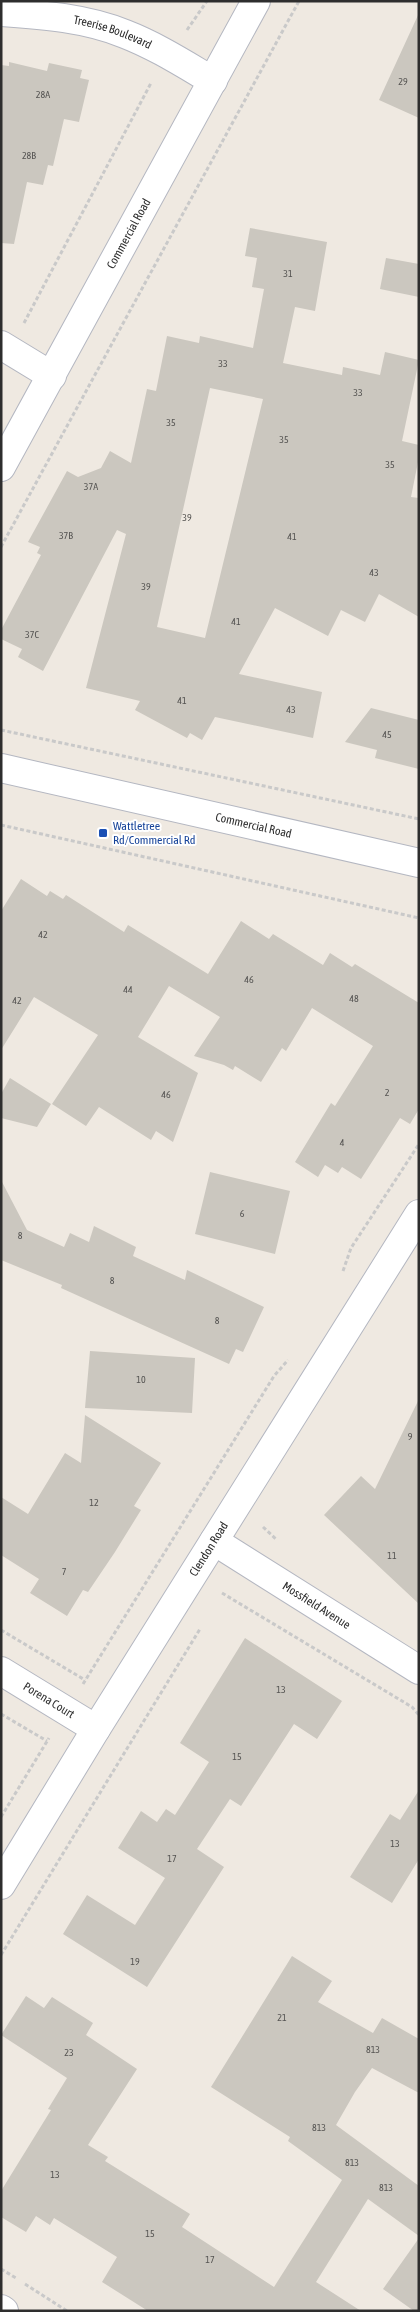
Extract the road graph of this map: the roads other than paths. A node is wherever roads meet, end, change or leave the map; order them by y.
1 (256, 1) edge
2 (1, 12) edge
3 (213, 81) junction
4 (1, 344) edge
5 (52, 376) junction
6 (1, 466) edge
7 (1, 768) edge
8 (419, 863) edge
9 (419, 1214) edge
10 (214, 1541) junction
11 (419, 1670) edge
12 (1, 1671) edge
13 (96, 1729) junction
14 (1, 1885) edge

1 - 3 street, Commercial Road
2 - 3 street, Treerise Boulevard
3 - 5 street, Commercial Road
4 - 5 street
5 - 6 street, Commercial Road
7 - 8 street, Commercial Road
9 - 10 street, Clendon Road
10 - 11 street, Mossfield Avenue
10 - 13 street, Clendon Road
12 - 13 street, Porena Court
13 - 14 street, Clendon Road

